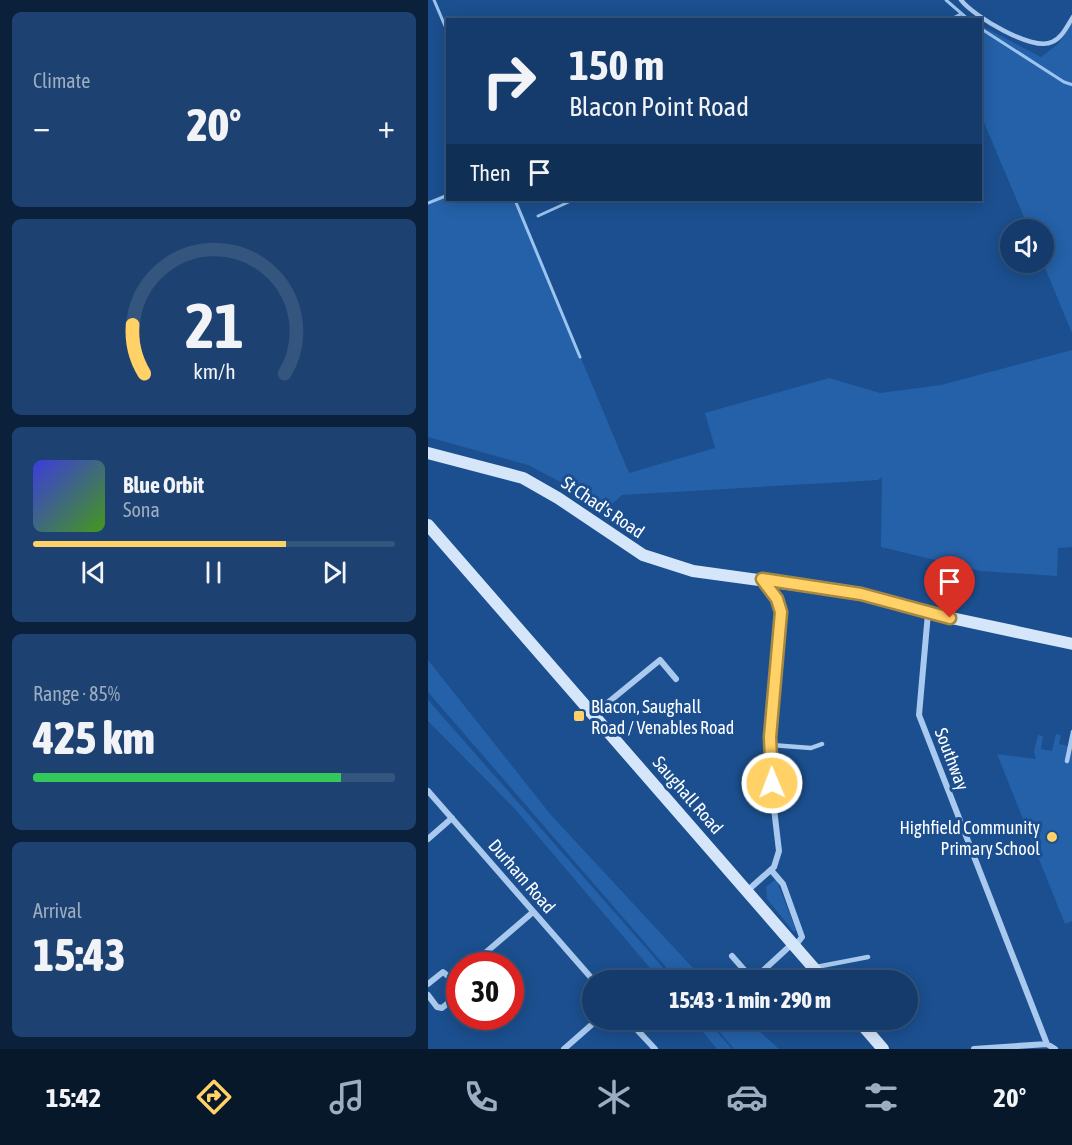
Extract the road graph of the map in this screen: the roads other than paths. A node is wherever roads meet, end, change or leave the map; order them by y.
1 (961, 0) edge
2 (1073, 17) edge
3 (428, 453) edge
4 (428, 525) edge
5 (766, 580) junction
6 (928, 613) junction
7 (1073, 644) edge
8 (676, 679) dead end
9 (594, 714) junction
10 (1073, 732) edge
11 (771, 744) junction
12 (822, 744) dead end
13 (1067, 761) dead end
14 (428, 791) edge
15 (452, 818) junction
16 (428, 839) edge
17 (771, 870) junction
18 (747, 891) junction
19 (533, 912) junction
20 (794, 945) junction
21 (486, 952) edge
22 (732, 956) dead end
23 (868, 957) dead end
24 (813, 967) junction
25 (584, 970) edge
26 (744, 970) edge
27 (765, 970) edge
28 (816, 970) edge
29 (446, 974) edge
30 (428, 984) edge
31 (428, 995) edge
32 (446, 1004) edge
33 (586, 1030) edge
34 (637, 1030) edge
35 (867, 1030) edge
36 (1047, 1044) junction
37 (564, 1049) edge
38 (655, 1049) edge
39 (883, 1049) edge
40 (974, 1049) edge
41 (1055, 1049) edge

1 - 2 lane
3 - 5 street, St Chad's Road
4 - 9 street, Saughall Road
5 - 6 street, St Chad's Road
5 - 11 street
6 - 7 street, St Chad's Road
6 - 36 street, Southway
8 - 9 street
9 - 18 street, Saughall Road
10 - 13 lane
11 - 12 lane
11 - 17 street
14 - 15 street, Durham Road
15 - 16 street
15 - 19 street, Durham Road
17 - 18 street
17 - 20 street
18 - 20 street, Saughall Road
19 - 21 street
19 - 25 street, Durham Road
20 - 24 street, Saughall Road
20 - 27 street
22 - 26 street
23 - 24 lane
24 - 28 street, Saughall Road
29 - 30 street
31 - 32 street
33 - 37 street
34 - 38 street
35 - 39 street
36 - 40 street
36 - 41 street

